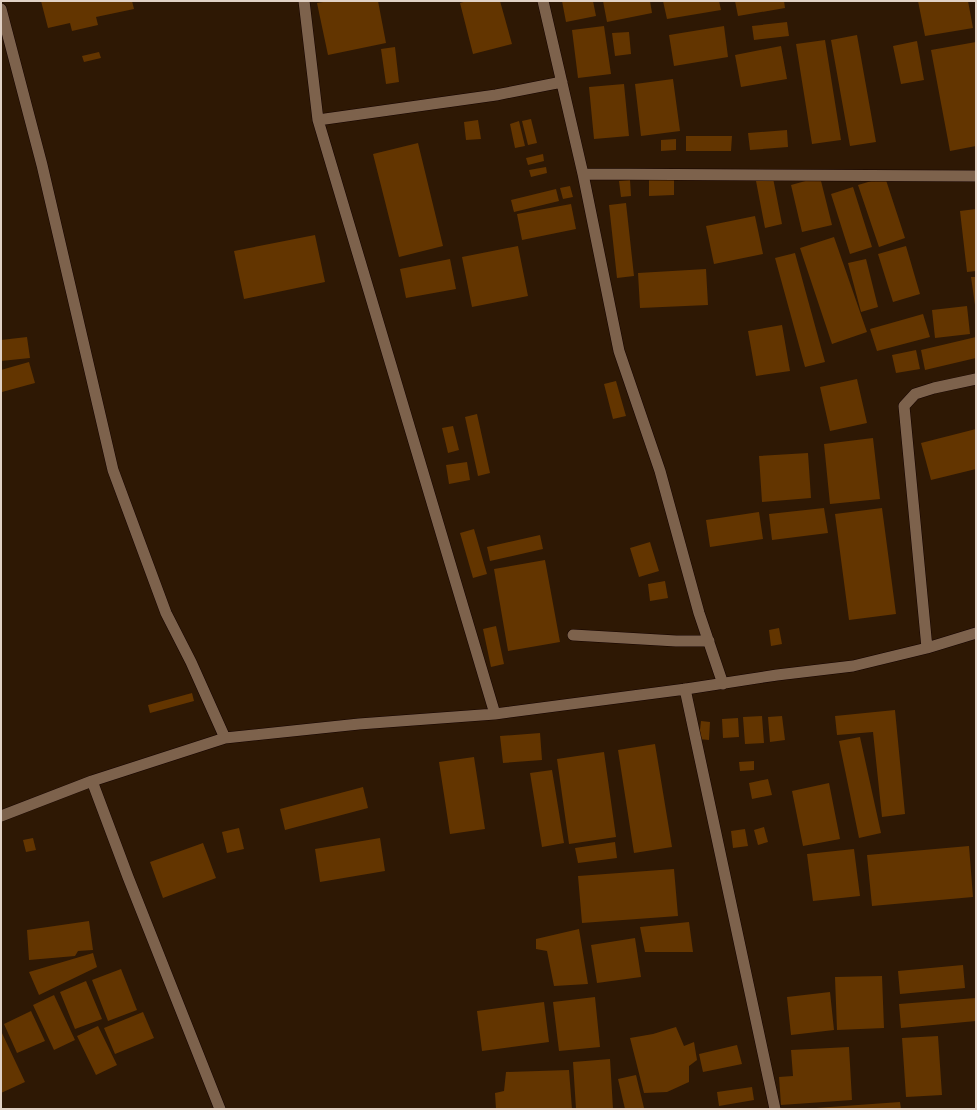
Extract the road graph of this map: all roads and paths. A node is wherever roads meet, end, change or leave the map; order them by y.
1 (304, 1) edge
2 (543, 1) edge
3 (1, 9) edge
4 (562, 82) junction
5 (318, 120) junction
6 (584, 174) junction
7 (976, 176) edge
8 (976, 379) edge
9 (976, 633) edge
10 (573, 635) dead end
11 (709, 641) junction
12 (927, 648) junction
13 (723, 684) junction
14 (685, 689) junction
15 (495, 714) junction
16 (224, 738) junction
17 (92, 781) junction
18 (1, 816) edge
19 (220, 1109) edge
20 (775, 1109) edge

1 - 5 street
2 - 4 street
3 - 16 street
4 - 5 street
4 - 6 street
5 - 15 street
6 - 7 street
6 - 11 street
8 - 12 street
9 - 12 street
10 - 11 street
11 - 13 street
12 - 13 street
13 - 14 street
14 - 15 street
14 - 20 street
15 - 16 street
16 - 17 street
17 - 18 street
17 - 19 street

